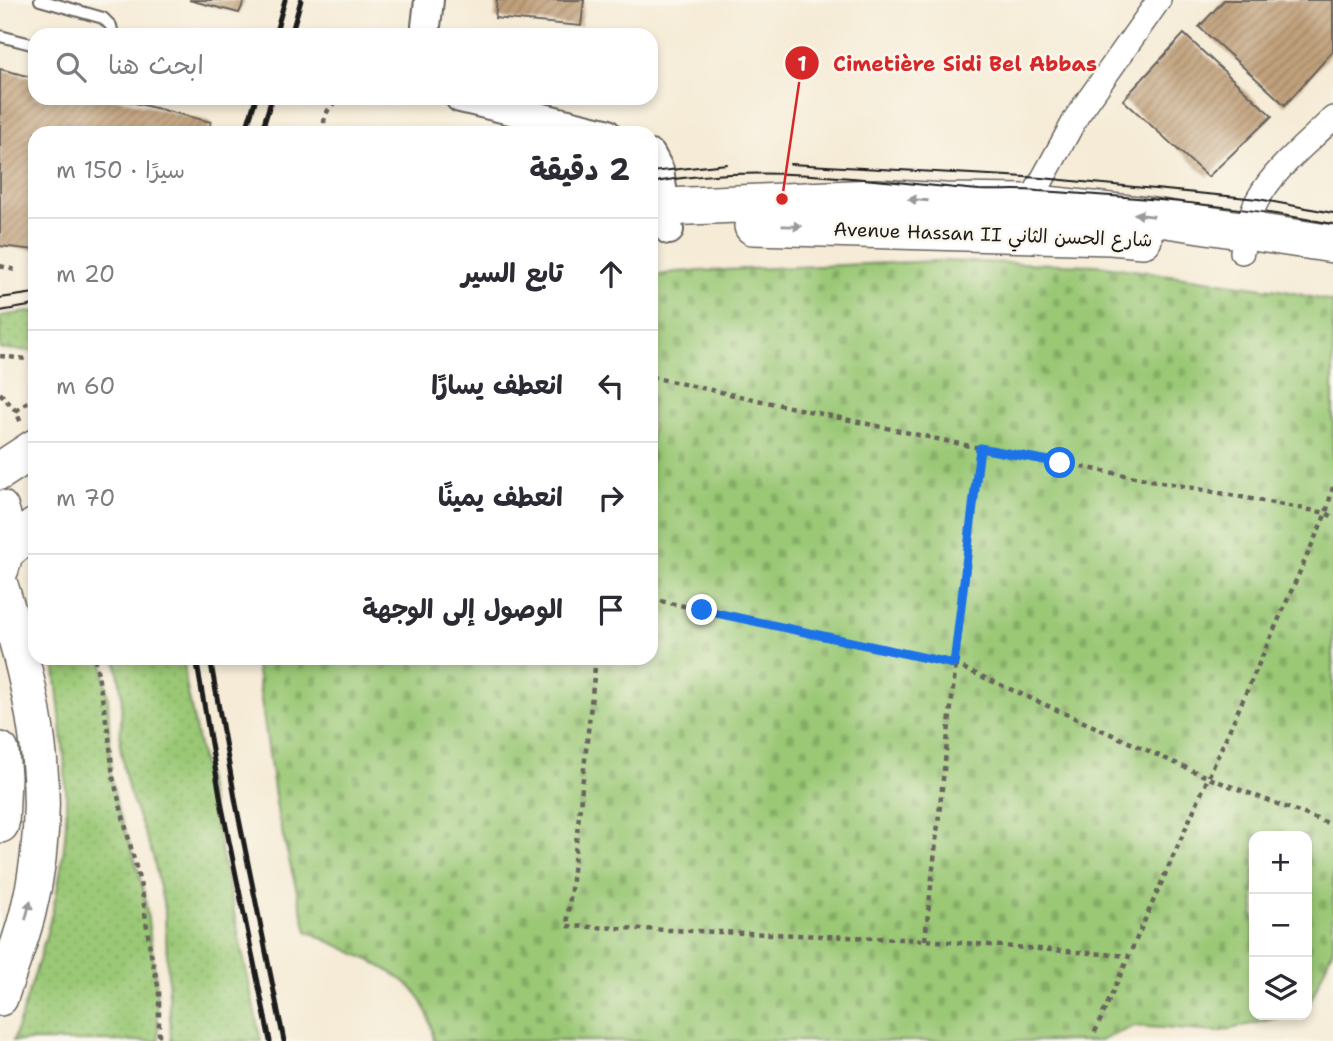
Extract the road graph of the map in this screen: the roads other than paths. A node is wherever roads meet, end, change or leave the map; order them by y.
1 (40, 0) edge
2 (429, 0) edge
3 (1159, 0) edge
4 (111, 28) edge
5 (426, 28) edge
6 (0, 37) edge
7 (28, 44) edge
8 (491, 105) edge
9 (1333, 118) edge
10 (582, 126) edge
11 (658, 168) edge
12 (1022, 218) junction
13 (659, 220) edge
14 (1244, 241) junction
15 (1333, 244) edge
16 (1333, 268) edge
17 (28, 438) edge
18 (0, 471) edge
19 (0, 509) edge
20 (28, 536) edge
21 (2, 569) edge
22 (0, 751) edge
23 (0, 824) edge
24 (0, 998) edge

1 - 4 lane
2 - 5 street
3 - 12 street
6 - 7 lane
8 - 10 street
9 - 14 street
11 - 13 street
12 - 13 highway, Avenue Hassan II شارع الحسن الثاني
12 - 14 highway, Avenue Hassan II شارع الحسن الثاني
14 - 15 highway, Avenue Hassan II شارع الحسن الثاني
14 - 16 highway, Avenue Hassan II شارع الحسن الثاني
17 - 18 highway
19 - 21 highway
20 - 21 highway
24 -> 21 main road
22 - 23 highway

